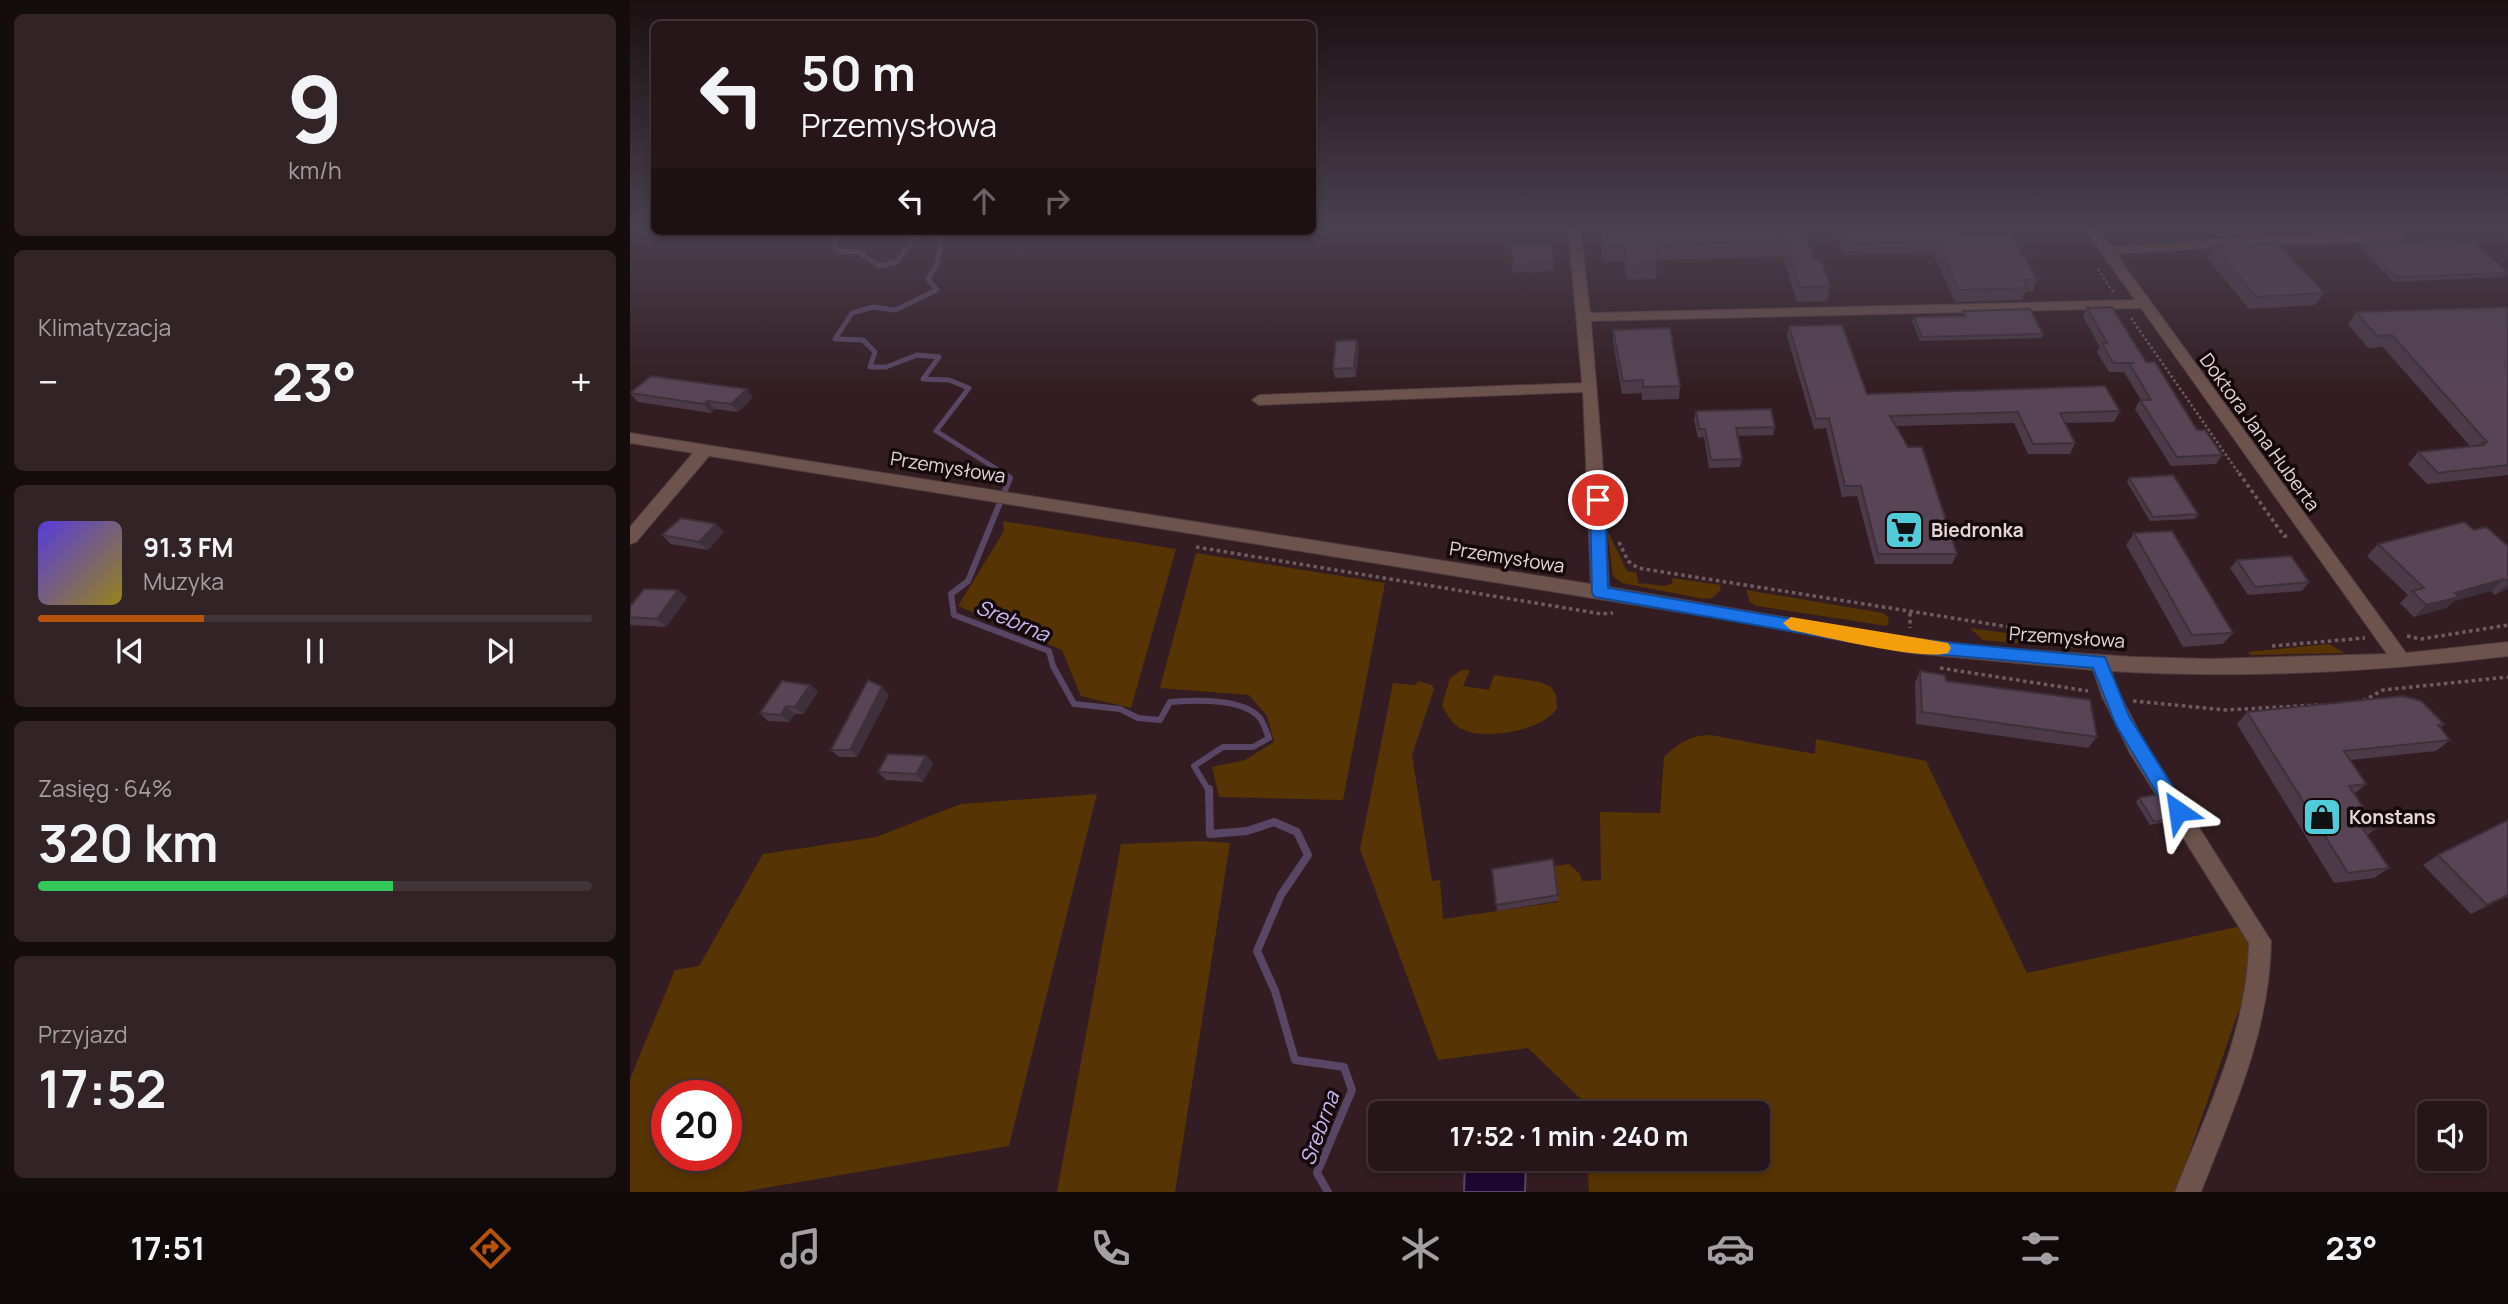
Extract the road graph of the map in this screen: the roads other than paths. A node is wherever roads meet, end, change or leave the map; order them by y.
1 (1581, 282) edge
2 (2128, 282) edge
3 (2144, 304) junction
4 (1585, 317) junction
5 (1590, 387) junction
6 (1259, 400) dead end
7 (630, 438) edge
8 (705, 450) junction
9 (630, 538) edge
10 (1600, 593) junction
11 (2508, 649) edge
12 (2401, 660) junction
13 (2099, 662) junction
14 (2188, 1192) edge

1 - 4 street
2 - 3 street, Doktora Jana Huberta
3 - 4 street
3 - 12 street, Doktora Jana Huberta
4 - 5 street
5 - 6 street
5 - 10 street
7 - 8 street, Przemysłowa
8 - 9 street
8 - 10 street, Przemysłowa
10 - 13 street, Przemysłowa
11 - 12 street, Przemysłowa
12 - 13 street, Przemysłowa
13 - 14 street

